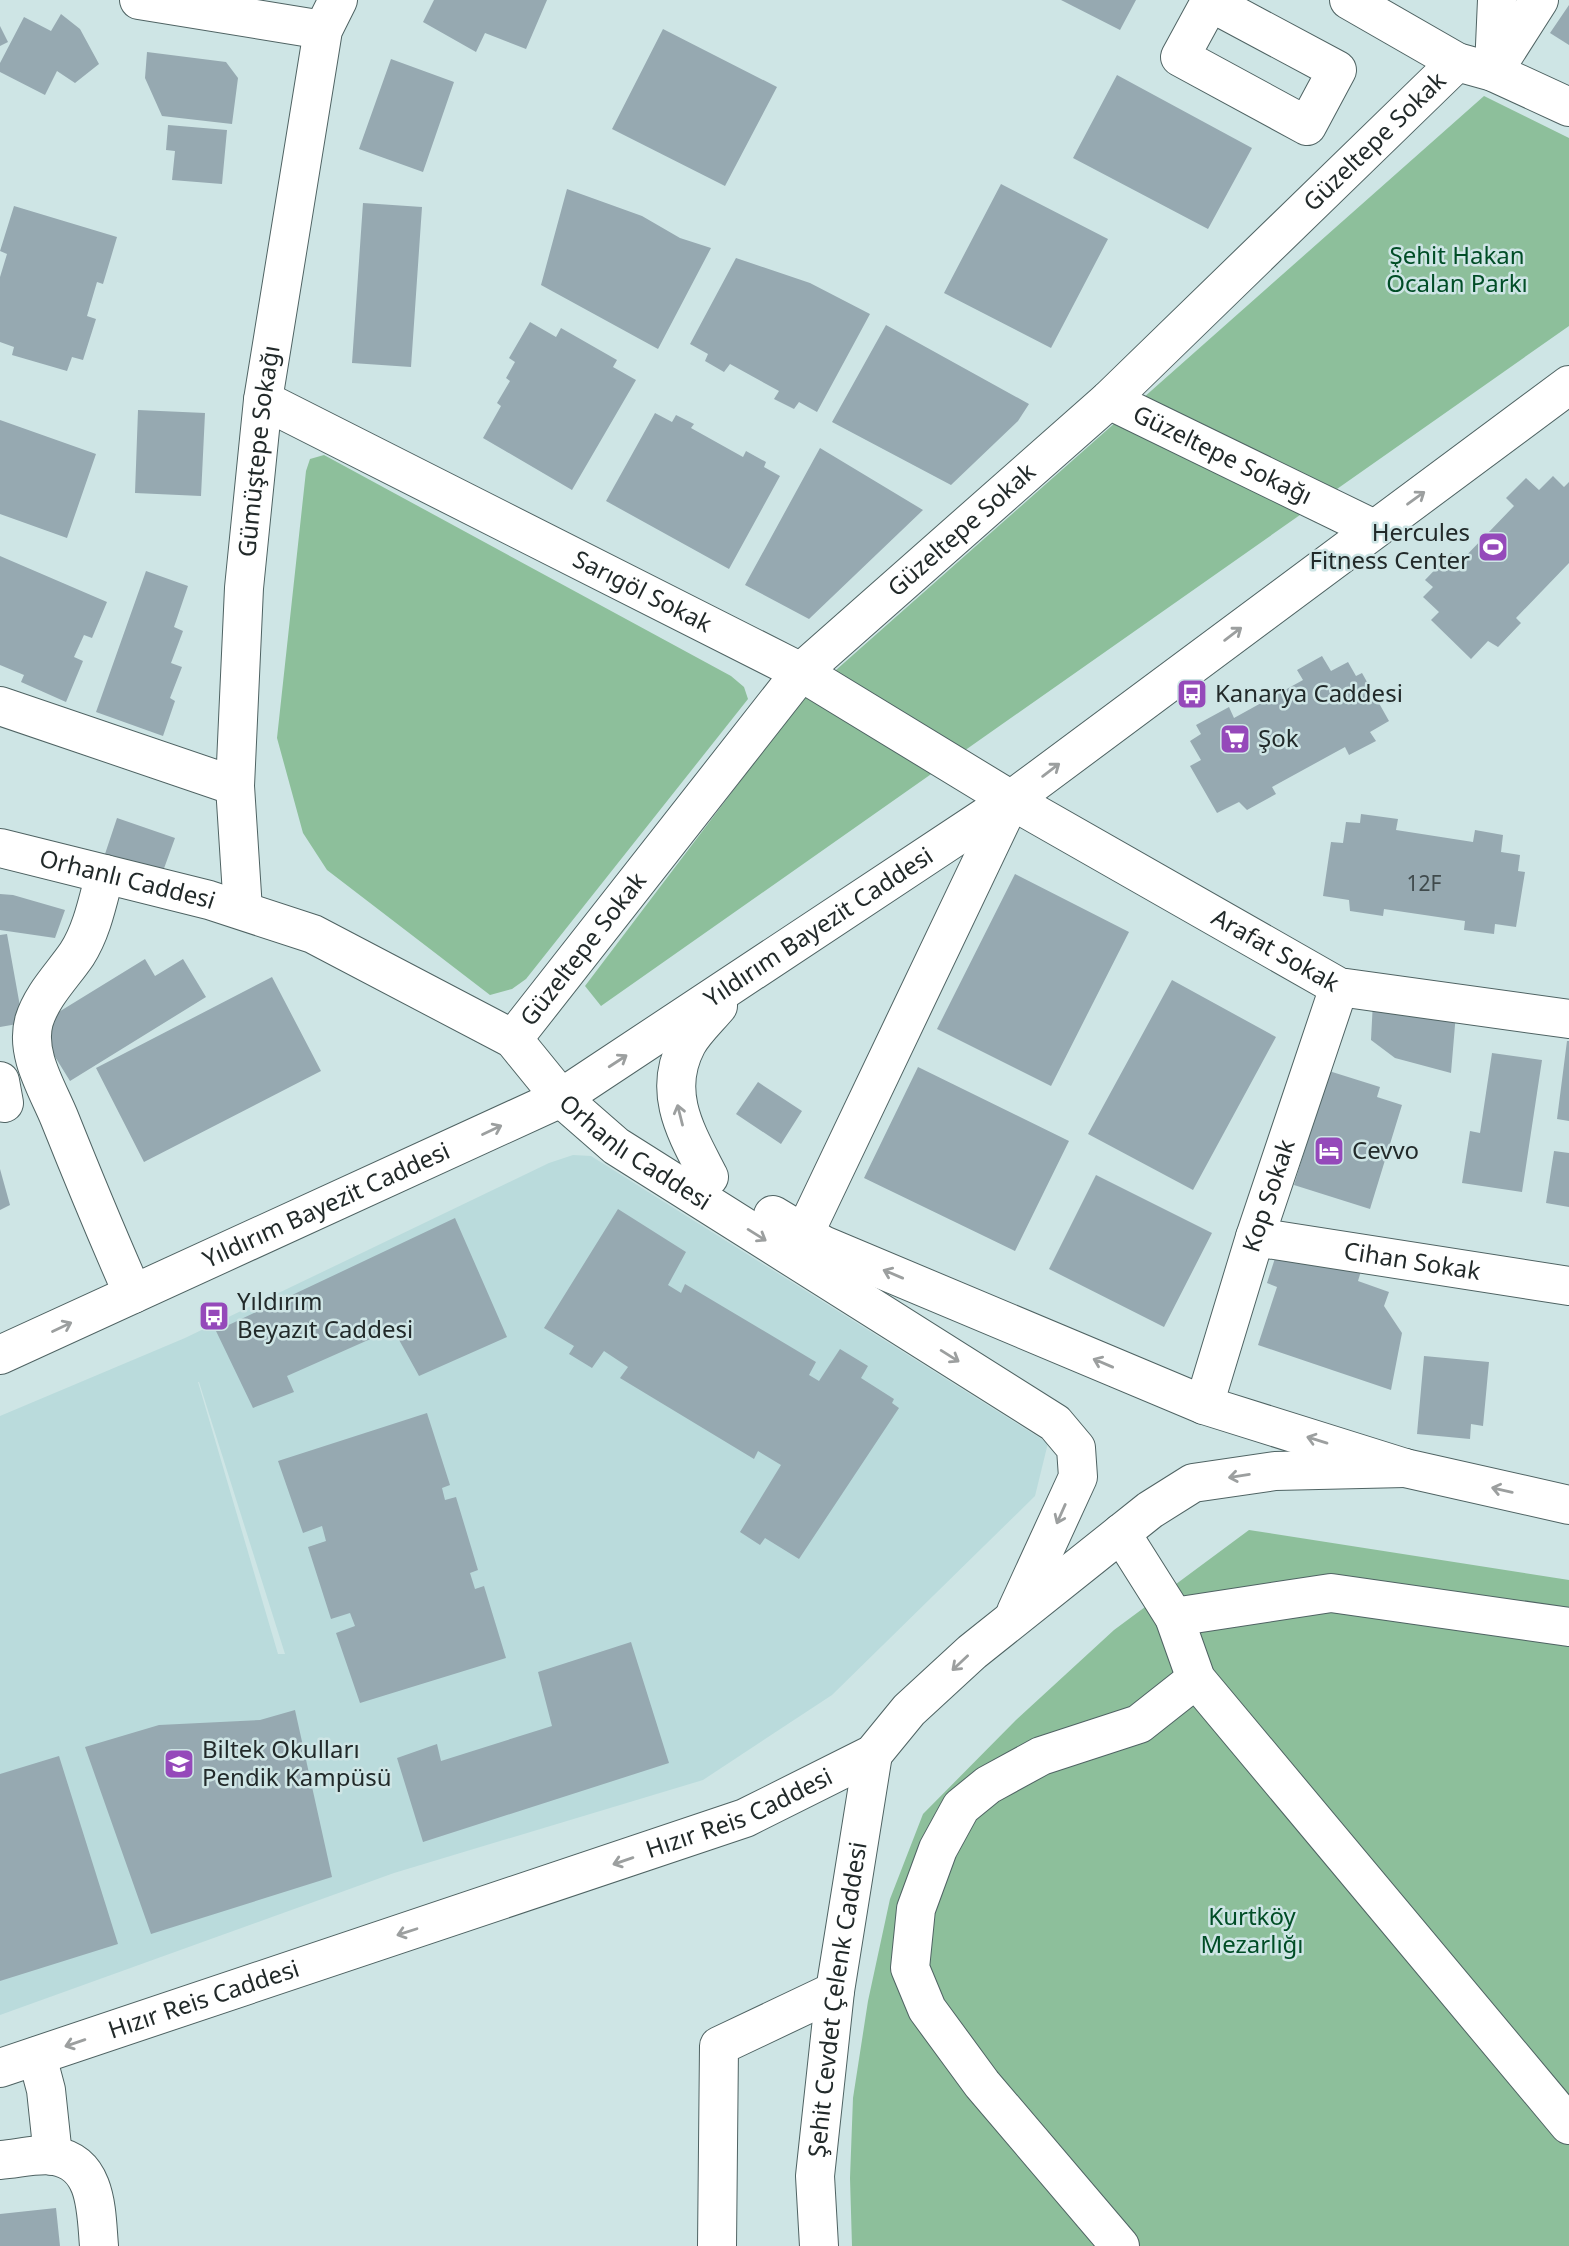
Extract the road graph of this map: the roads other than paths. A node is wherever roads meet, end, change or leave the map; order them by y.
1 (139, 0) edge
2 (1349, 0) edge
3 (1497, 0) edge
4 (1539, 0) edge
5 (331, 15) edge
6 (1457, 62) junction
7 (1493, 72) junction
8 (1569, 107) edge
9 (1569, 385) edge
10 (263, 400) junction
11 (1110, 400) junction
12 (1374, 529) junction
13 (802, 672) junction
14 (0, 706) edge
15 (234, 786) junction
16 (1011, 800) junction
17 (0, 848) edge
18 (105, 874) junction
19 (243, 910) junction
20 (738, 981) junction
21 (1339, 988) junction
22 (1569, 1020) edge
23 (513, 1039) junction
24 (561, 1098) junction
25 (709, 1177) junction
26 (804, 1234) junction
27 (1255, 1237) junction
28 (1569, 1286) edge
29 (133, 1294) junction
30 (0, 1355) edge
31 (1204, 1405) junction
32 (1405, 1468) junction
33 (1569, 1505) edge
34 (1121, 1533) junction
35 (1174, 1618) junction
36 (1013, 1620) junction
37 (1569, 1627) edge
38 (1196, 1679) junction
39 (873, 1754) junction
40 (835, 1991) junction
41 (37, 2056) junction
42 (0, 2068) edge
43 (1569, 2125) edge
44 (53, 2156) junction
45 (0, 2160) edge
46 (99, 2246) edge
47 (717, 2246) edge
48 (819, 2246) edge
49 (1120, 2246) edge

1 - 5 street
2 - 6 street
3 - 7 street
4 - 7 street
5 - 10 street, Gümüştepe Sokağı
6 - 7 street
6 - 11 street, Güzeltepe Sokak
7 - 8 street
12 -> 9 street, Yıldırım Bayezit Caddesi
10 - 13 street, Sarıgöl Sokak
10 - 15 street, Gümüştepe Sokağı
11 - 12 street, Güzeltepe Sokağı
11 - 13 street, Güzeltepe Sokak
16 -> 12 street, Yıldırım Bayezit Caddesi
13 - 16 street, Sarıgöl Sokak
13 - 23 street, Güzeltepe Sokak
14 - 15 street
15 - 19 street, Gümüştepe Sokağı
16 - 20 street, Yıldırım Bayezit Caddesi
16 - 21 street, Arafat Sokak
16 - 26 street
17 - 18 street, Orhanlı Caddesi
18 - 19 street, Orhanlı Caddesi
18 - 29 street
19 - 23 street, Orhanlı Caddesi
24 -> 20 street, Yıldırım Bayezit Caddesi
25 -> 20 street
21 - 22 street, Arafat Sokak
21 - 27 street, Kop Sokak
23 - 24 street, Orhanlı Caddesi
24 - 25 street
29 -> 24 street, Yıldırım Bayezit Caddesi
24 -> 36 street, Orhanlı Caddesi
25 - 26 street
31 -> 26 street
27 - 28 street, Cihan Sokak
27 - 31 street, Kop Sokak
30 -> 29 street, Yıldırım Bayezit Caddesi
32 -> 31 street
33 -> 32 street
32 -> 34 street, Hızır Reis Caddesi
34 - 35 street
34 - 36 street, Hızır Reis Caddesi
35 - 37 street
35 - 38 street
36 -> 39 street, Hızır Reis Caddesi
38 - 43 street
38 - 49 street
39 - 40 street, Şehit Cevdet Çelenk Caddesi
39 -> 41 street, Hızır Reis Caddesi
40 - 47 street
40 - 48 street, Şehit Cevdet Çelenk Caddesi
41 - 42 street, Hızır Reis Caddesi
41 - 44 street
44 - 45 street
44 - 46 street

